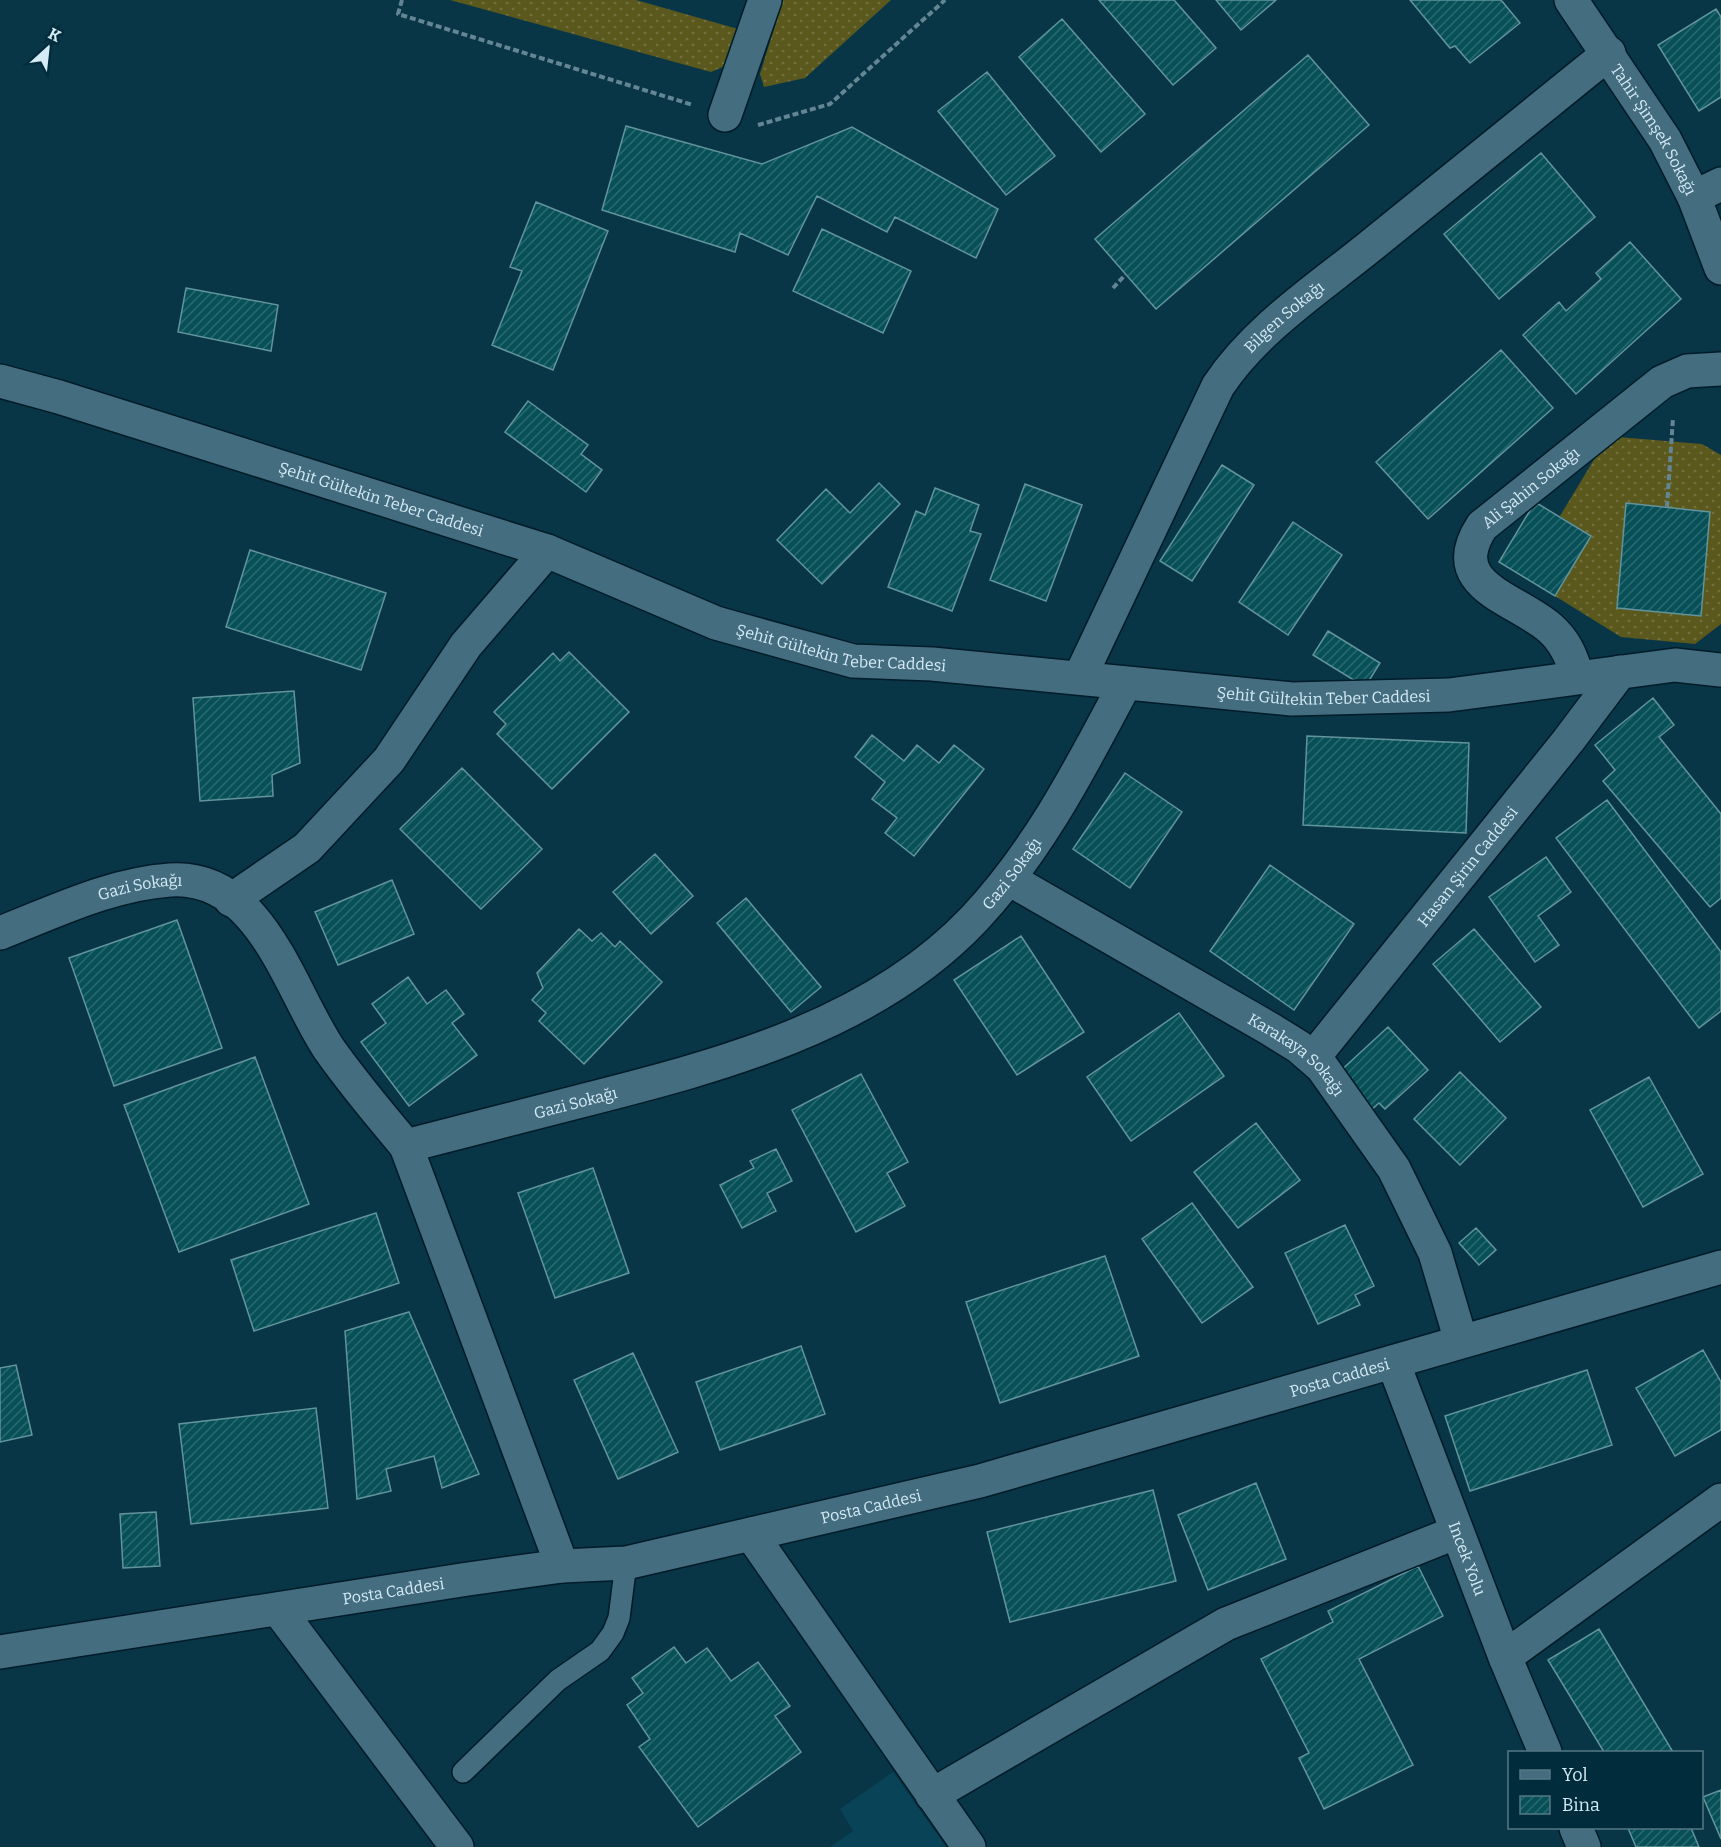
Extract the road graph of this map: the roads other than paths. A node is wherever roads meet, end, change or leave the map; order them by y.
1 (765, 0) edge
2 (1571, 0) edge
3 (1609, 53) junction
4 (725, 115) road end
5 (1707, 190) edge
6 (1721, 268) edge
7 (1721, 369) edge
8 (0, 381) edge
9 (547, 551) junction
10 (1721, 670) edge
11 (1620, 672) junction
12 (1576, 676) junction
13 (1080, 677) junction
14 (1125, 684) junction
15 (1009, 879) junction
16 (231, 900) junction
17 (0, 933) edge
18 (1313, 1058) junction
19 (406, 1146) junction
20 (1721, 1267) edge
21 (1461, 1341) junction
22 (1393, 1362) junction
23 (1721, 1500) edge
24 (1457, 1532) junction
25 (751, 1534) junction
26 (626, 1563) junction
27 (562, 1566) junction
28 (279, 1608) junction
29 (0, 1652) edge
30 (1505, 1657) junction
31 (1545, 1751) edge
32 (463, 1772) dead end
33 (932, 1795) junction
34 (1577, 1829) edge
35 (456, 1847) edge
36 (969, 1847) edge
37 (1584, 1847) edge

1 - 4 street
2 - 3 street, Tahir Şimşek Sokağı
3 - 5 street, Tahir Şimşek Sokağı
3 - 13 street, Bilgen Sokağı
5 - 6 street, Tahir Şimşek Sokağı
7 - 12 street, Ali Şahin Sokağı
8 - 9 street, Şehit Gültekin Teber Caddesi
9 - 13 street, Şehit Gültekin Teber Caddesi
9 - 16 street
10 - 11 street, Şehit Gültekin Teber Caddesi
11 - 12 street, Şehit Gültekin Teber Caddesi
11 - 18 street, Hasan Şirin Caddesi
12 - 14 street, Şehit Gültekin Teber Caddesi
13 - 14 street, Şehit Gültekin Teber Caddesi
14 - 15 street, Gazi Sokağı
15 - 18 street, Karakaya Sokağı
15 - 19 street, Gazi Sokağı
16 - 17 street, Gazi Sokağı
16 - 19 street, Gazi Sokağı
18 - 21 street, Karakaya Sokağı
19 - 27 street
20 - 21 street, Posta Caddesi
21 - 22 street, Posta Caddesi
22 - 24 street, Incek Yolu
22 - 25 street, Posta Caddesi
23 - 30 street
24 - 30 street, Incek Yolu
24 - 33 street
25 - 26 street, Posta Caddesi
25 - 33 street
26 - 27 street, Posta Caddesi
26 - 32 lane
27 - 28 street, Posta Caddesi
28 - 29 street, Posta Caddesi
28 - 35 street
30 - 31 street, Incek Yolu
33 - 36 street
34 - 37 street

